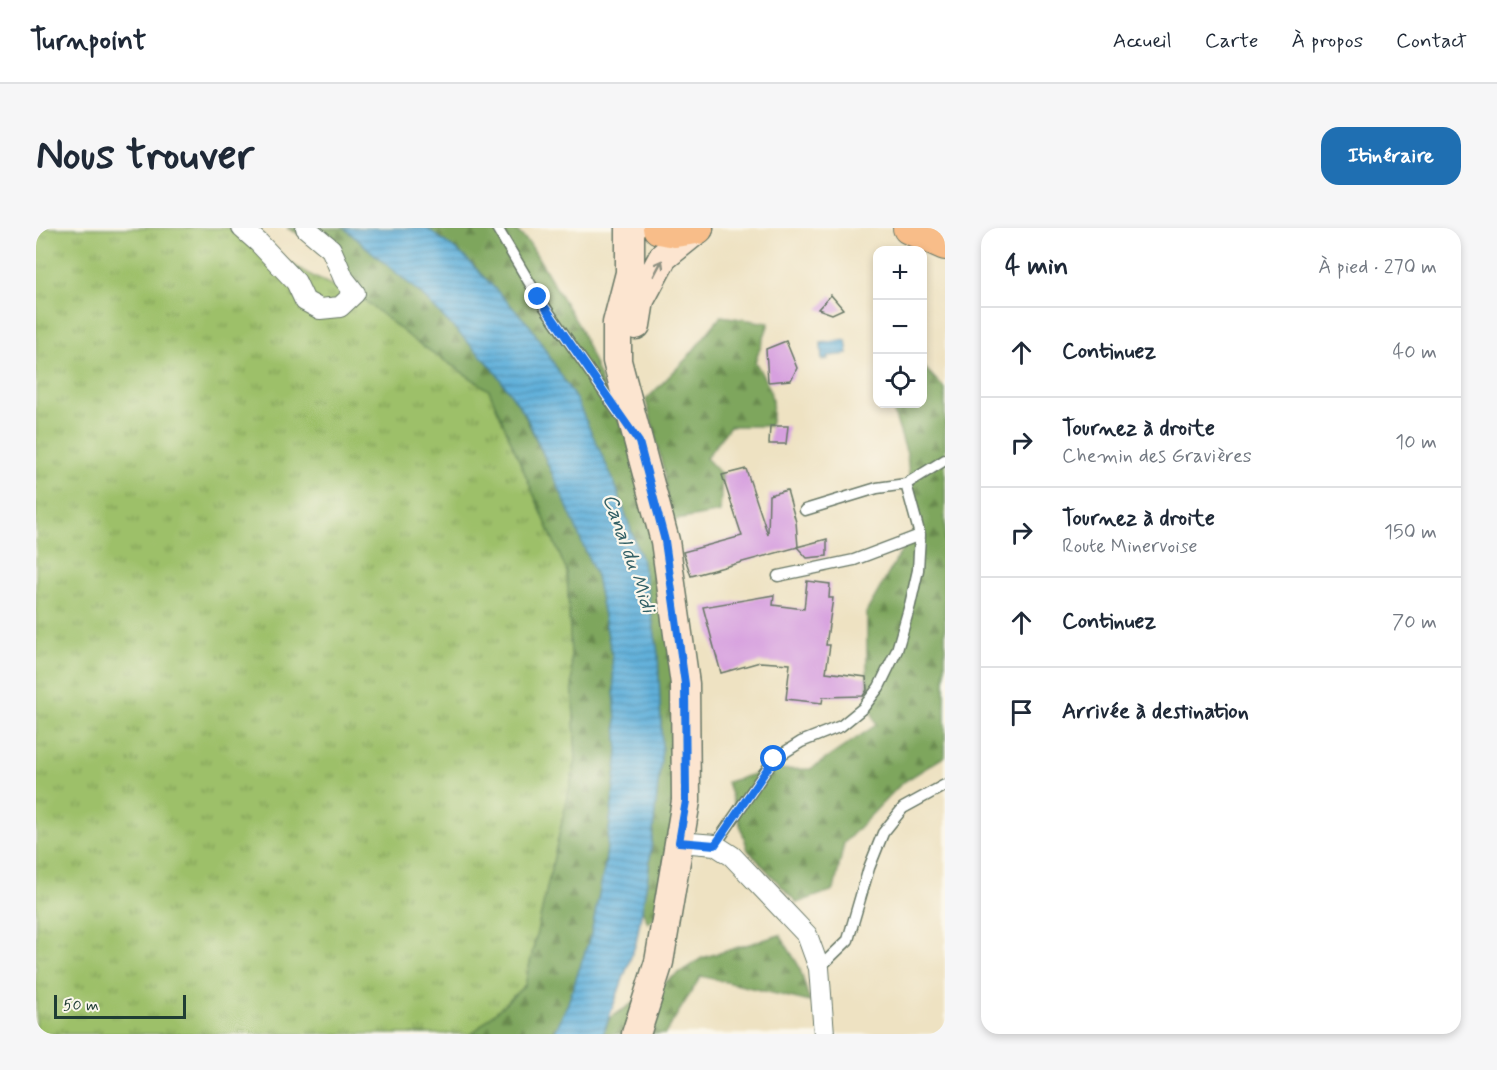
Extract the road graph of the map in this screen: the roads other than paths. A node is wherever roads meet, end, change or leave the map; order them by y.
1 (242, 228) edge
2 (306, 228) edge
3 (497, 228) edge
4 (630, 228) edge
5 (659, 228) edge
6 (698, 228) edge
7 (909, 228) edge
8 (945, 244) edge
9 (629, 405) junction
10 (639, 442) junction
11 (945, 460) edge
12 (906, 484) junction
13 (805, 510) dead end
14 (920, 535) junction
15 (778, 576) dead end
16 (945, 785) edge
17 (679, 842) junction
18 (715, 845) junction
19 (819, 968) junction
20 (636, 1034) edge
21 (824, 1034) edge

1 - 2 street
3 - 10 lane
4 - 9 main road
5 - 6 main road
9 -> 6 main road
7 - 8 main road
9 - 10 main road
10 - 17 main road
11 - 12 lane
12 - 13 lane
12 - 14 lane
14 - 15 lane
14 - 18 lane
16 - 19 lane
17 - 18 street
17 - 20 main road
18 - 19 street
19 - 21 street

